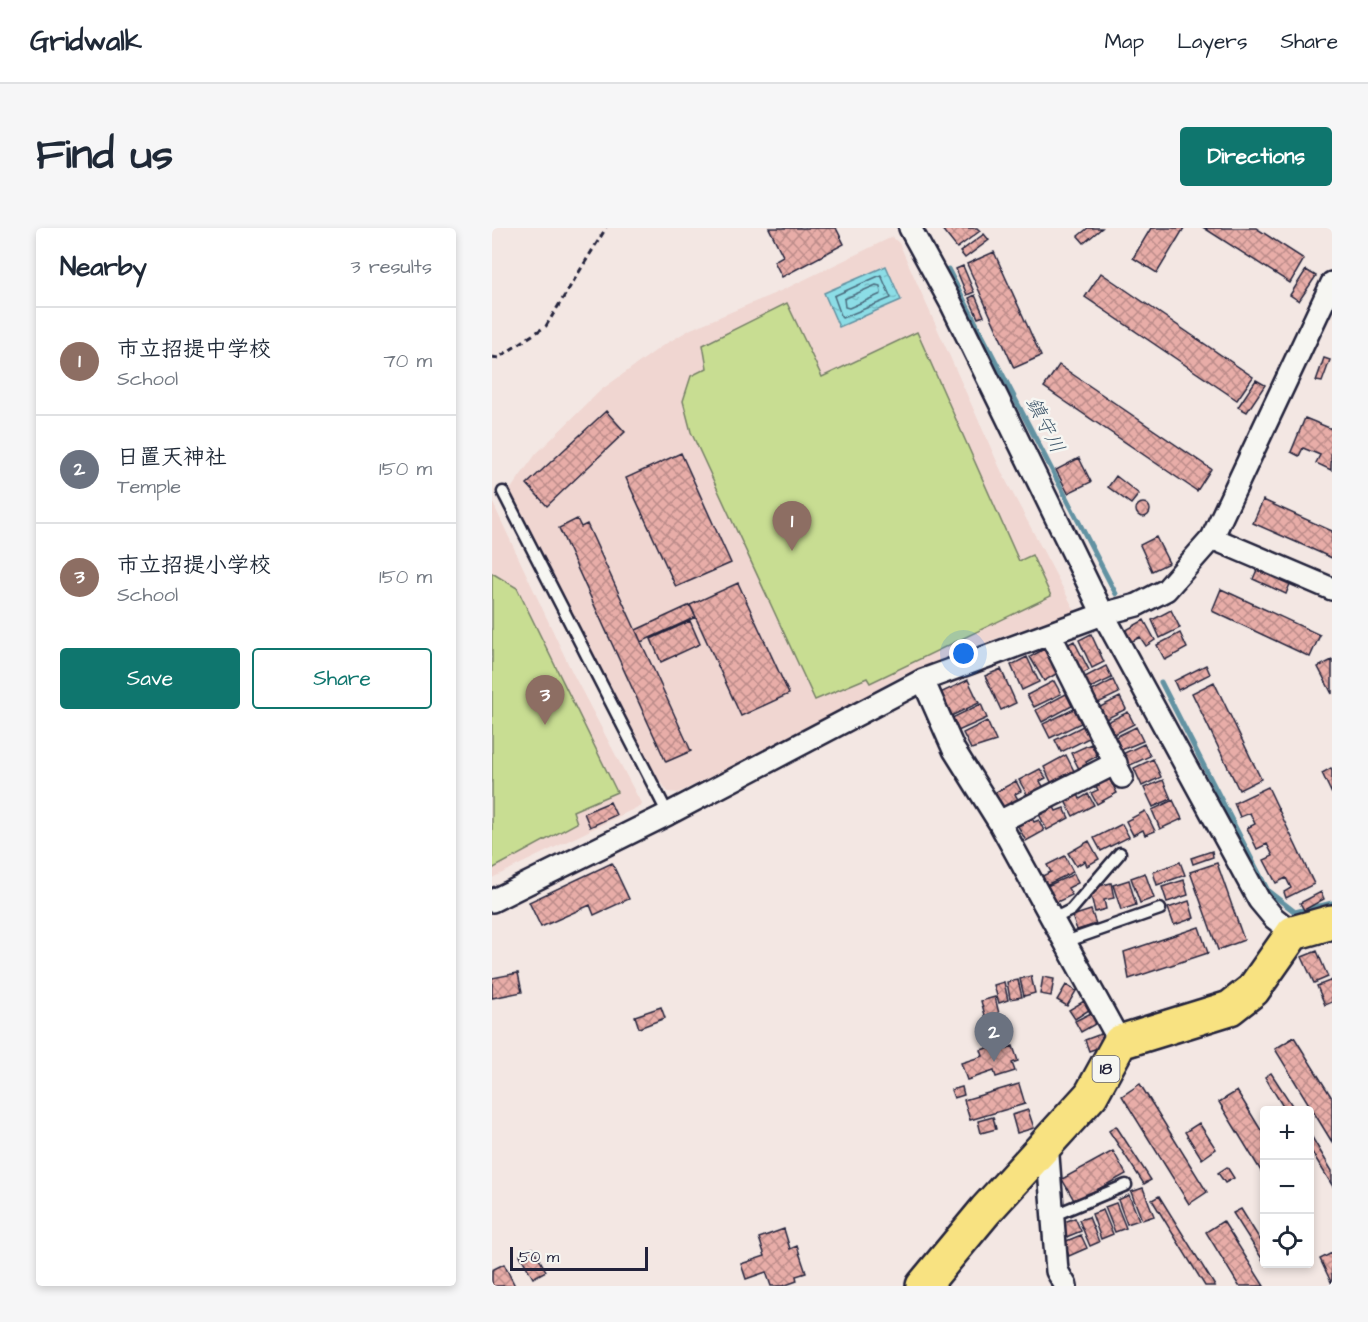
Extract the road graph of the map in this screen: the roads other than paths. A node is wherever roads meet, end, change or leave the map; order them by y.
1 (910, 228) edge
2 (1332, 284) edge
3 (503, 492) dead end
4 (1212, 538) junction
5 (1332, 589) edge
6 (1103, 614) junction
7 (1050, 634) junction
8 (923, 680) junction
9 (668, 814) junction
10 (999, 822) junction
11 (1120, 853) dead end
12 (492, 901) edge
13 (1160, 909) dead end
14 (1053, 919) junction
15 (1332, 922) edge
16 (1293, 933) junction
17 (1065, 942) junction
18 (1120, 1042) junction
19 (1047, 1143) junction
20 (1126, 1185) dead end
21 (1051, 1216) junction
22 (923, 1286) edge
23 (1066, 1286) edge

1 - 6 street
2 - 4 street
3 - 9 lane
4 - 5 street
4 - 6 street
6 - 7 street
6 - 16 street
7 - 8 street
7 - 10 street
8 - 9 street
8 - 10 street
9 - 12 street
10 - 14 street
11 - 14 lane
13 - 17 lane
14 - 17 street
15 - 16 main road
16 - 18 main road, 18
17 - 18 street
18 - 19 main road, 18
19 - 21 street
19 - 22 main road, 18
20 - 21 lane
21 - 23 street

